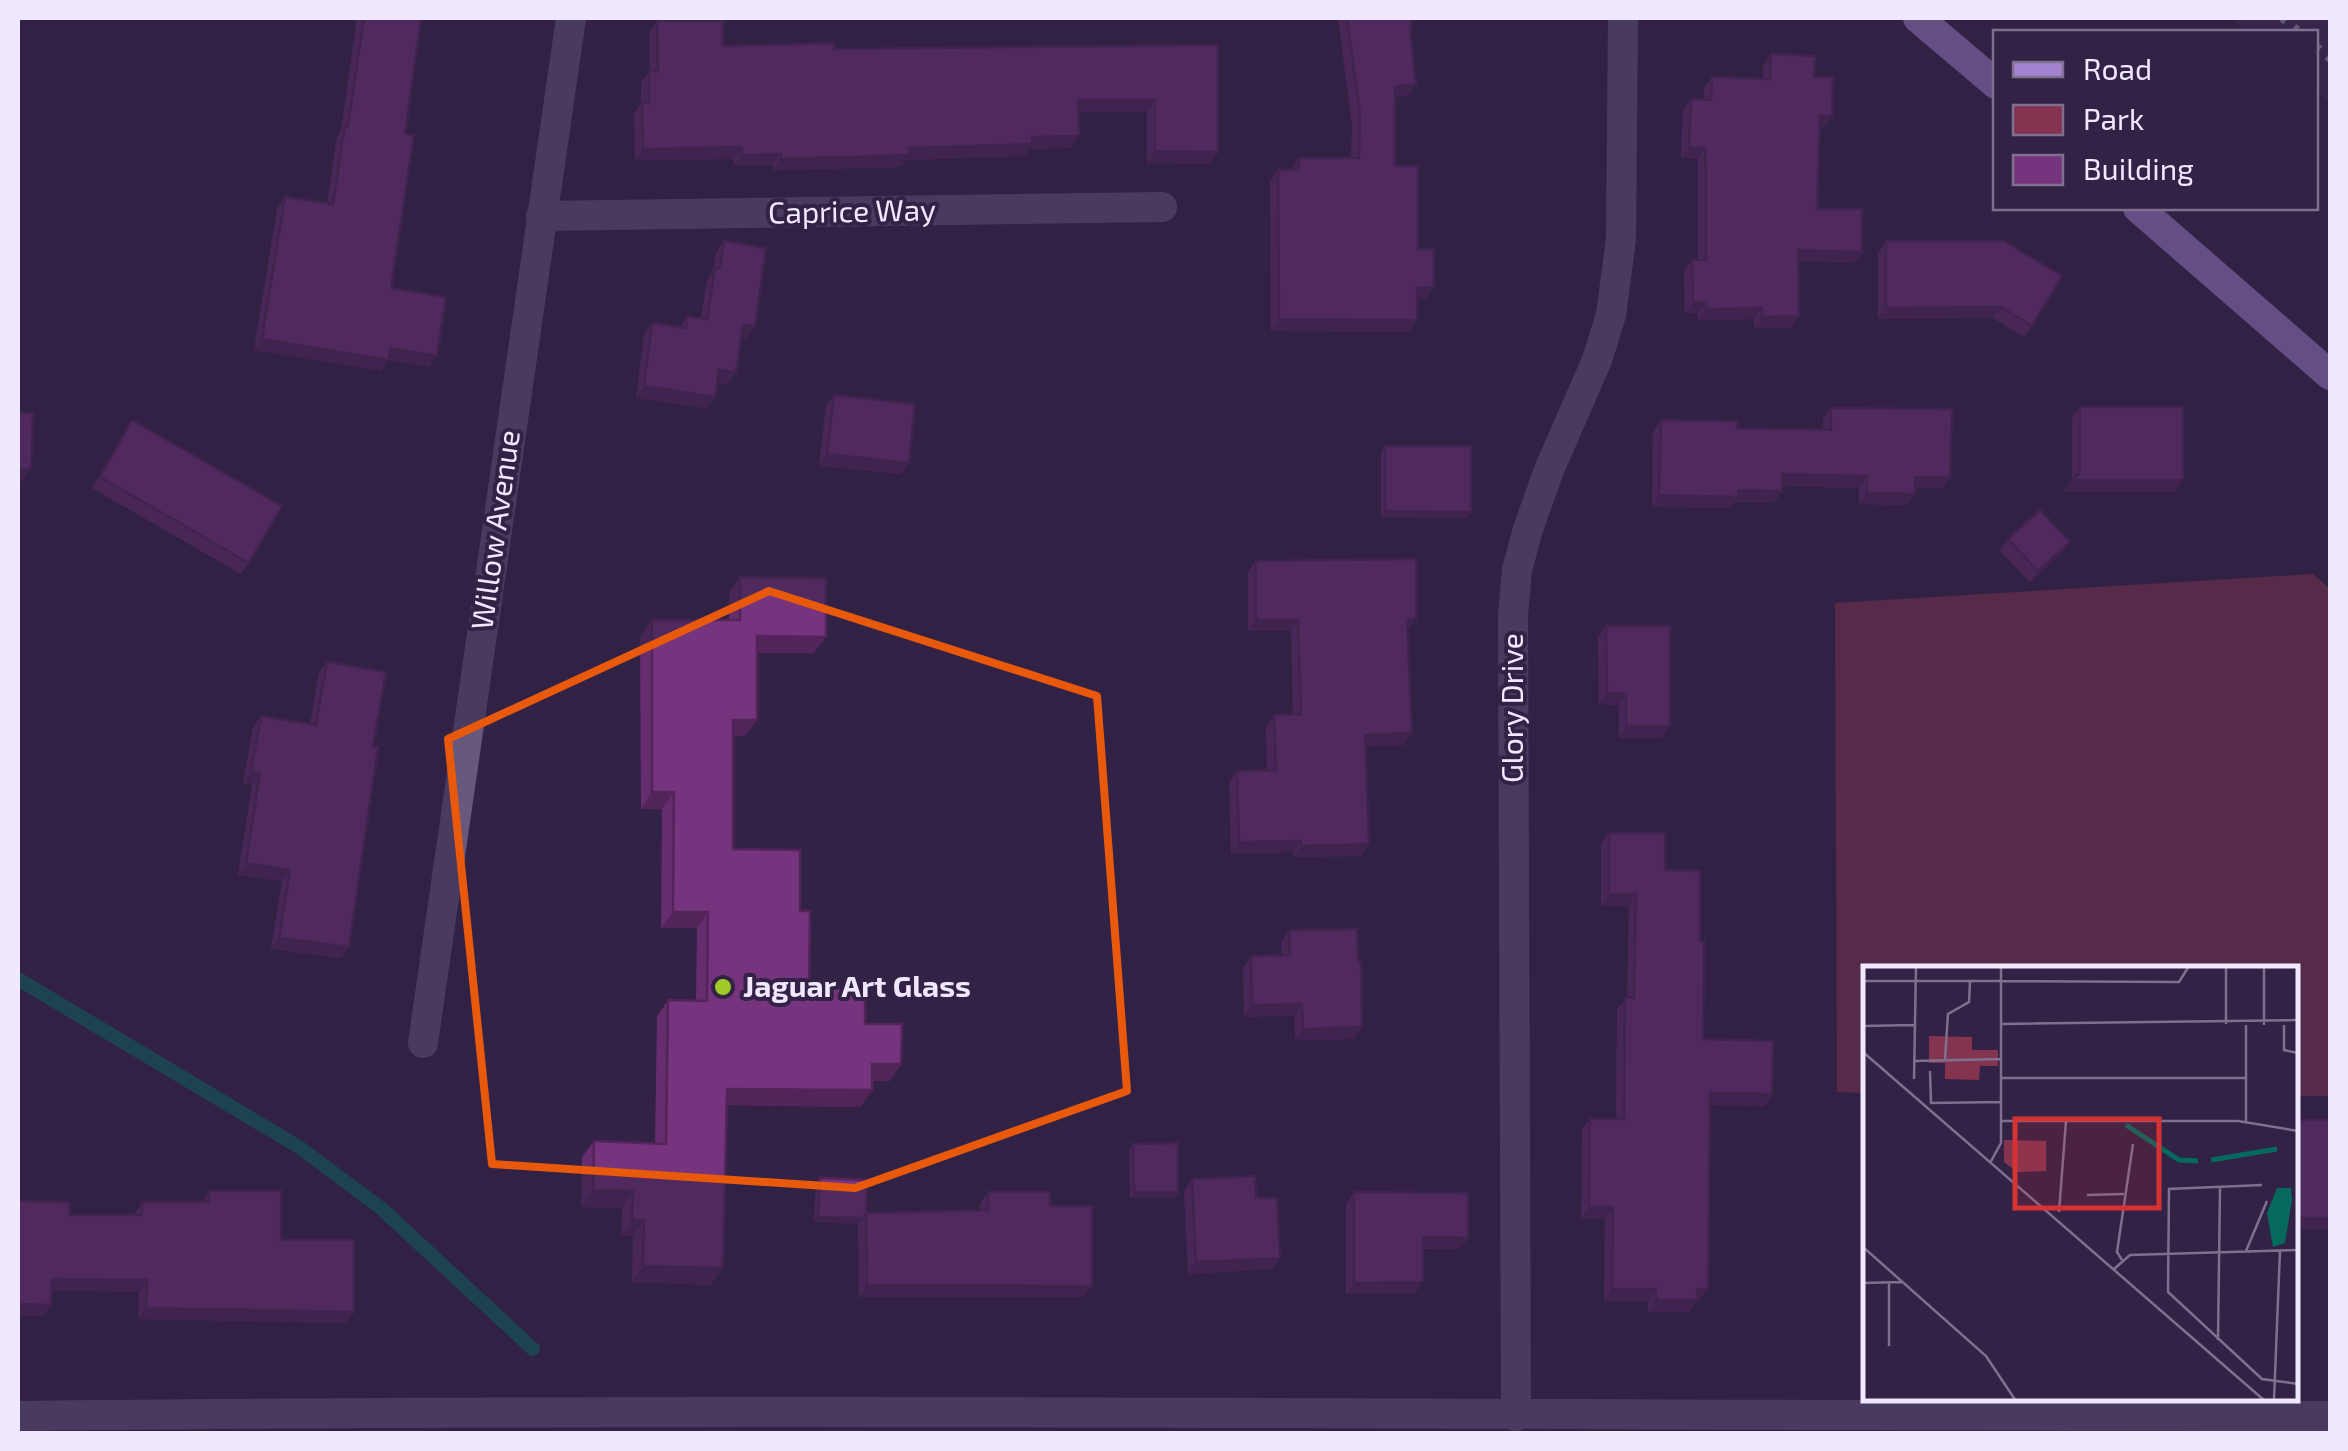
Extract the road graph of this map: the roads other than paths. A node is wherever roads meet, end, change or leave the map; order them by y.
1 (571, 18) edge
2 (1623, 18) edge
3 (1918, 18) edge
4 (1993, 81) edge
5 (1162, 207) dead end
6 (2140, 210) edge
7 (542, 216) junction
8 (2330, 375) edge
9 (423, 1043) dead end
10 (18, 1416) edge
11 (1516, 1416) junction
12 (2330, 1416) edge

1 - 7 street, Willow Avenue
2 - 11 street, Glory Drive
3 - 4 main road
5 - 7 street, Caprice Way
6 - 8 main road
7 - 9 street, Willow Avenue
10 - 11 street
11 - 12 street

